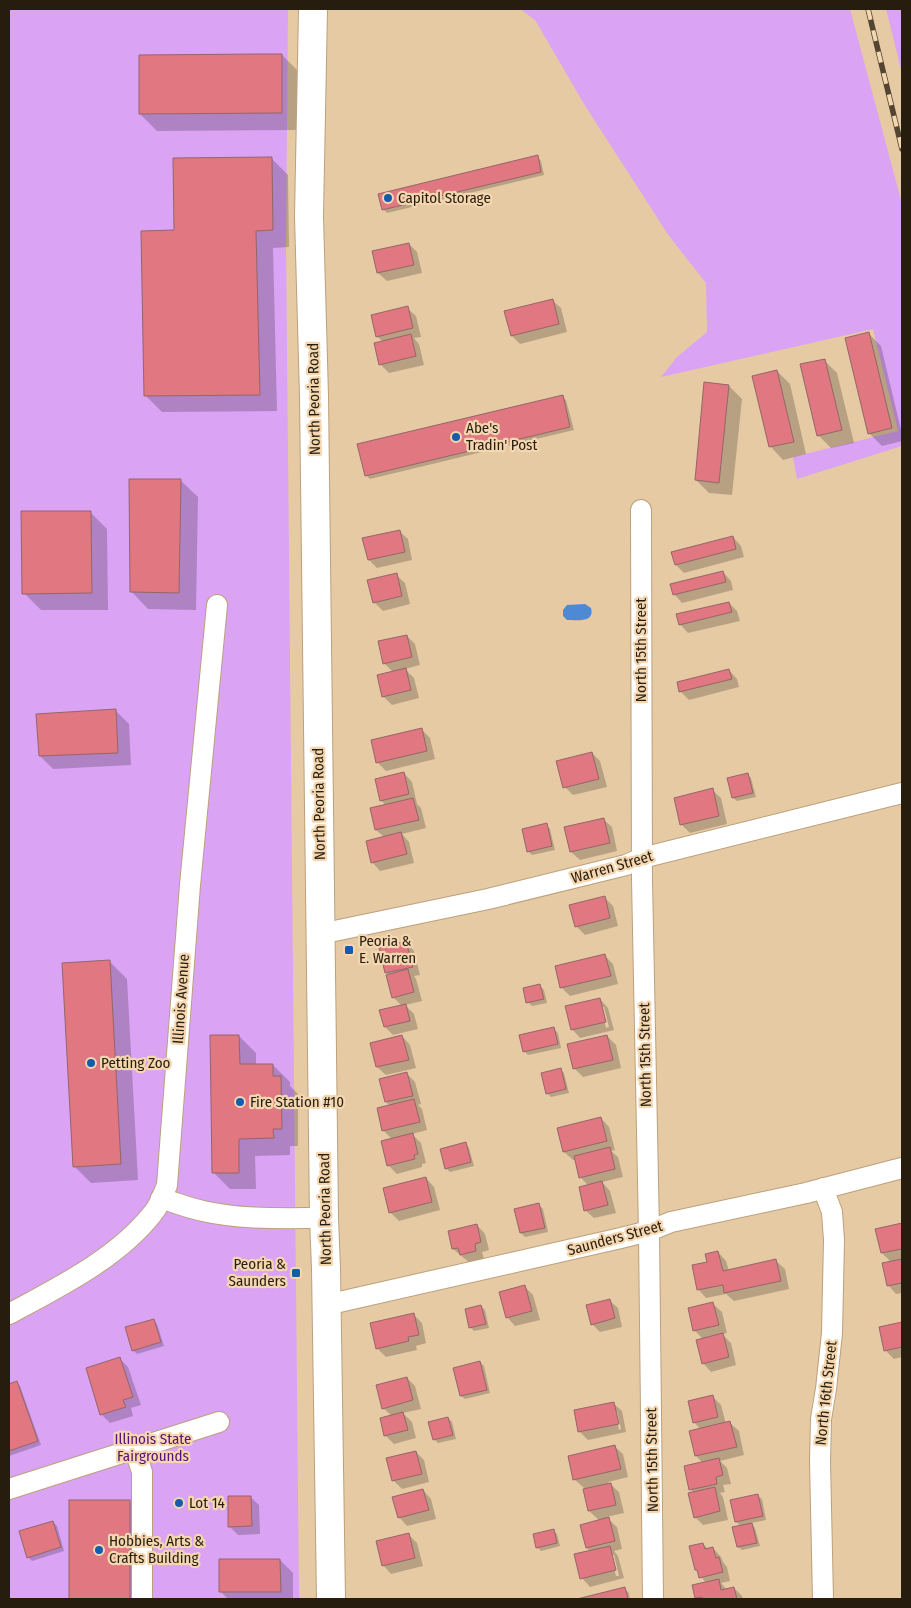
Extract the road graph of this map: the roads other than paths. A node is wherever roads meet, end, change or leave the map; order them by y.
1 (313, 9) edge
2 (641, 510) dead end
3 (217, 605) dead end
4 (902, 793) edge
5 (642, 858) junction
6 (320, 934) junction
7 (902, 1168) edge
8 (823, 1188) junction
9 (162, 1198) junction
10 (324, 1218) junction
11 (649, 1231) junction
12 (326, 1305) junction
13 (9, 1314) edge
14 (219, 1422) dead end
15 (135, 1450) junction
16 (9, 1489) edge
17 (142, 1599) edge
18 (331, 1599) edge
19 (653, 1599) edge
20 (823, 1599) edge

1 - 6 main road, North Peoria Road
2 - 5 street, North 15th Street
3 - 9 street, Illinois Avenue
4 - 5 street, Warren Street
5 - 6 street, Warren Street
5 - 11 street, North 15th Street
6 - 10 main road, North Peoria Road
7 - 8 street, Saunders Street
8 - 11 street, Saunders Street
8 - 20 street, North 16th Street
9 - 10 street
9 - 13 street, Illinois Avenue
10 - 12 main road, North Peoria Road
11 - 12 street, Saunders Street
11 - 19 street, North 15th Street
12 - 18 main road, North Peoria Road
14 - 15 street
15 - 16 street
15 - 17 street

